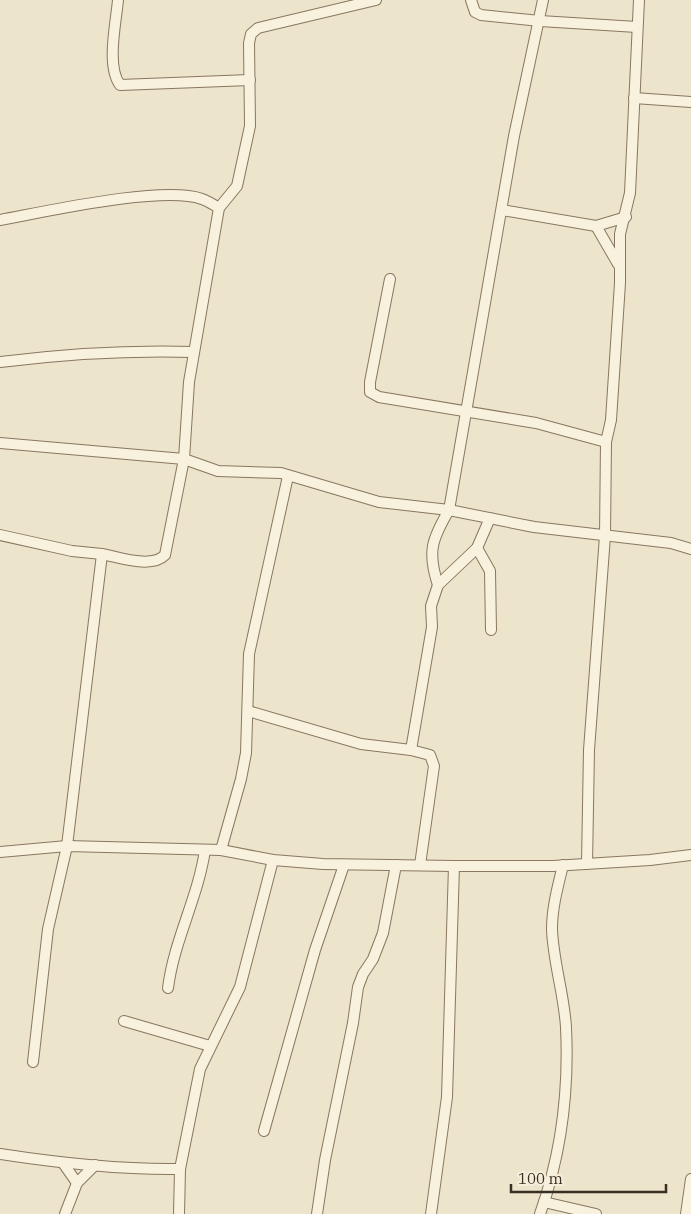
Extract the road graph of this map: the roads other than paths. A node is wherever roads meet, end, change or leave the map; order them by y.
1 (118, 0) edge
2 (376, 0) edge
3 (471, 0) edge
4 (544, 0) edge
5 (639, 0) edge
6 (540, 22) junction
7 (637, 27) junction
8 (250, 80) junction
9 (634, 98) junction
10 (691, 102) edge
11 (219, 208) junction
12 (502, 210) junction
13 (626, 217) junction
14 (0, 220) edge
15 (596, 226) junction
16 (619, 264) junction
17 (390, 279) dead end
18 (194, 352) junction
19 (0, 362) edge
20 (468, 412) junction
21 (606, 442) junction
22 (0, 443) edge
23 (184, 459) junction
24 (288, 476) junction
25 (449, 510) junction
26 (490, 518) junction
27 (0, 536) edge
28 (605, 536) junction
29 (477, 548) junction
30 (691, 549) edge
31 (102, 554) junction
32 (438, 584) junction
33 (492, 630) dead end
34 (248, 711) junction
35 (411, 750) junction
36 (67, 846) junction
37 (205, 850) junction
38 (220, 850) junction
39 (0, 852) edge
40 (691, 855) edge
41 (273, 860) junction
42 (586, 864) junction
43 (344, 865) junction
44 (396, 865) junction
45 (420, 865) junction
46 (563, 865) junction
47 (454, 866) junction
48 (168, 988) dead end
49 (124, 1021) dead end
50 (210, 1046) junction
51 (32, 1062) dead end
52 (264, 1131) dead end
53 (0, 1154) edge
54 (63, 1163) junction
55 (95, 1165) junction
56 (180, 1168) junction
57 (691, 1179) edge
58 (77, 1183) junction
59 (544, 1202) junction
60 (65, 1214) edge
61 (179, 1214) edge
62 (317, 1214) edge
63 (431, 1214) edge
64 (540, 1214) edge
65 (596, 1214) edge
66 (686, 1214) edge

1 - 8 street
2 - 8 street
3 - 6 street
4 - 6 street
5 - 7 street
6 - 7 street
6 - 12 street
7 - 9 street
8 - 11 street
9 - 10 street
9 - 13 street
11 - 14 street
11 - 18 street
12 - 15 street
12 - 20 street
13 - 15 street
13 - 16 street
15 - 16 street
16 - 21 street
17 - 20 street
18 - 19 street
18 - 23 street
20 - 21 street
20 - 25 street
21 - 28 street
22 - 23 street
23 - 24 street
23 - 31 street
24 - 25 street
24 - 34 street
25 - 26 street
25 - 32 street
26 - 28 street
26 - 29 street
27 - 31 street
28 - 30 street
28 - 42 street
29 - 32 street
29 - 33 street
31 - 36 street
32 - 35 street
34 - 35 street
34 - 38 street
35 - 45 street
36 - 37 street
36 - 39 street
36 - 51 street
37 - 38 street
37 - 48 street
38 - 41 street
40 - 42 street
41 - 43 street
41 - 50 street
42 - 46 street
43 - 44 street
43 - 52 street
44 - 45 street
44 - 62 street
45 - 47 street
46 - 47 street
46 - 59 street
47 - 63 street
49 - 50 street
50 - 56 street
53 - 54 street
54 - 55 street
54 - 58 street
55 - 56 street
55 - 58 street
56 - 61 street
57 - 66 street
58 - 60 street
59 - 64 street
59 - 65 street

